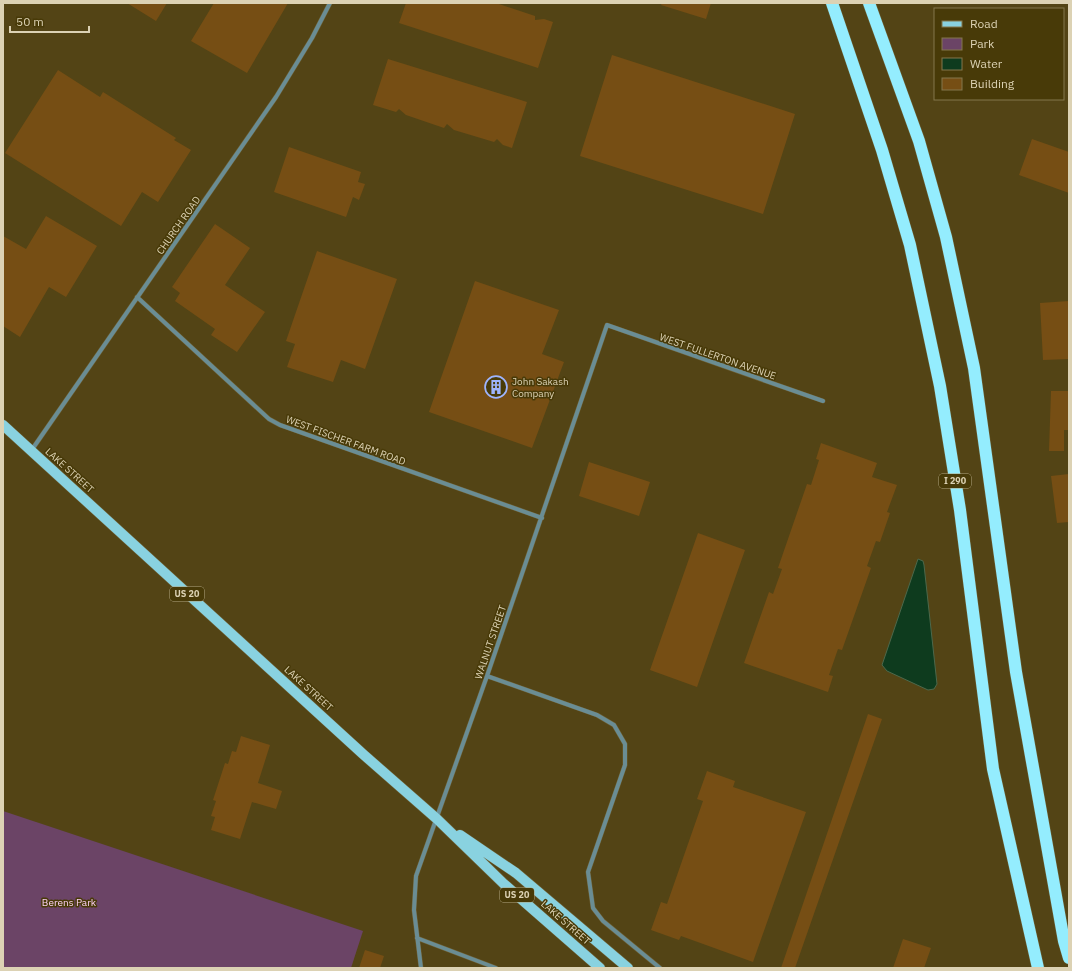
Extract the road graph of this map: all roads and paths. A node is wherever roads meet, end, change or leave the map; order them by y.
1 (330, 3) edge
2 (832, 3) edge
3 (869, 3) edge
4 (137, 297) junction
5 (607, 325) joint
6 (823, 401) dead end
7 (3, 425) edge
8 (31, 451) junction
9 (542, 518) junction
10 (487, 676) junction
11 (436, 819) junction
12 (417, 938) junction
13 (1064, 941) junction
14 (1069, 953) edge
15 (1069, 958) edge
16 (421, 968) edge
17 (496, 968) edge
18 (600, 968) edge
19 (628, 968) edge
20 (660, 968) edge
21 (1038, 968) edge

1 - 4 street, CHURCH ROAD
2 - 21 highway, I 290
3 - 13 highway
4 - 8 street, CHURCH ROAD
4 - 9 street, WEST FISCHER FARM ROAD
5 - 6 street, WEST FULLERTON AVENUE
5 - 9 street, WALNUT STREET
7 - 8 main road, LAKE STREET / US 20
8 - 11 main road, LAKE STREET / US 20
9 - 10 street, WALNUT STREET
10 - 11 street, WALNUT STREET
10 - 20 street
11 - 12 street, WALNUT STREET
11 - 18 main road, LAKE STREET / US 20
11 - 19 main road, LAKE STREET / US 20
12 - 16 street, WALNUT STREET
12 - 17 street
13 - 14 highway
13 - 15 highway

